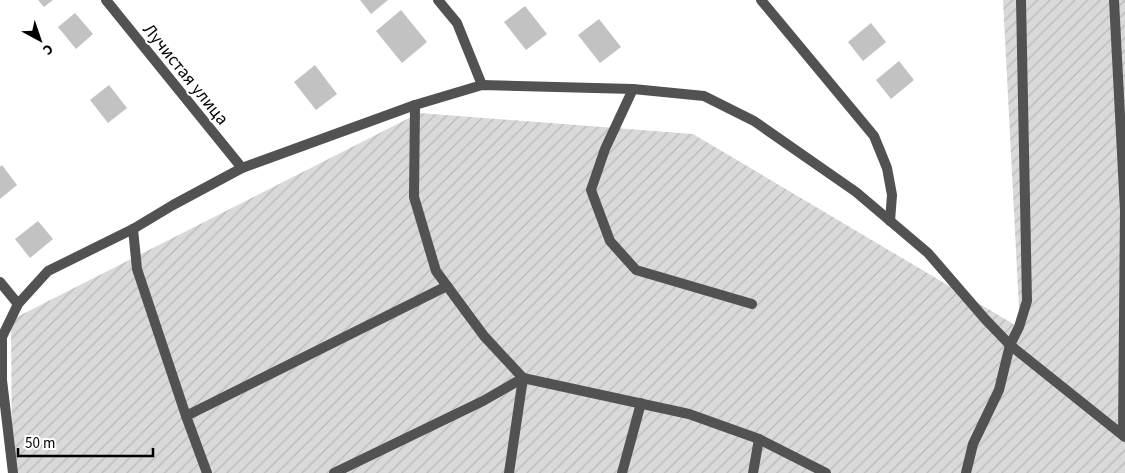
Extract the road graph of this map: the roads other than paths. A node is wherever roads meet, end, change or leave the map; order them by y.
1 (106, 0) edge
2 (438, 0) edge
3 (761, 0) edge
4 (1022, 0) edge
5 (1114, 0) edge
6 (482, 85) junction
7 (633, 89) junction
8 (415, 105) junction
9 (242, 168) junction
10 (890, 221) junction
11 (133, 229) junction
12 (0, 282) edge
13 (447, 286) junction
14 (18, 304) junction
15 (752, 304) dead end
16 (1010, 346) junction
17 (523, 378) junction
18 (642, 403) junction
19 (186, 416) junction
20 (1124, 436) edge
21 (759, 439) junction
22 (13, 473) edge
23 (207, 473) edge
24 (334, 473) edge
25 (508, 473) edge
26 (622, 473) edge
27 (753, 473) edge
28 (826, 473) edge
29 (966, 473) edge

1 - 9 street, Лучистая улица
2 - 6 street
3 - 10 street
4 - 16 street
5 - 20 street
6 - 7 street
6 - 8 street
7 - 10 street
7 - 15 street
8 - 9 street
8 - 13 street
9 - 11 street
10 - 16 street
11 - 14 street
11 - 19 street
12 - 14 street
13 - 17 street
13 - 19 street
14 - 22 street
16 - 20 street
16 - 29 street
17 - 18 street
17 - 24 street
17 - 25 street
18 - 21 street
18 - 26 street
19 - 23 street
21 - 27 street
21 - 28 street

